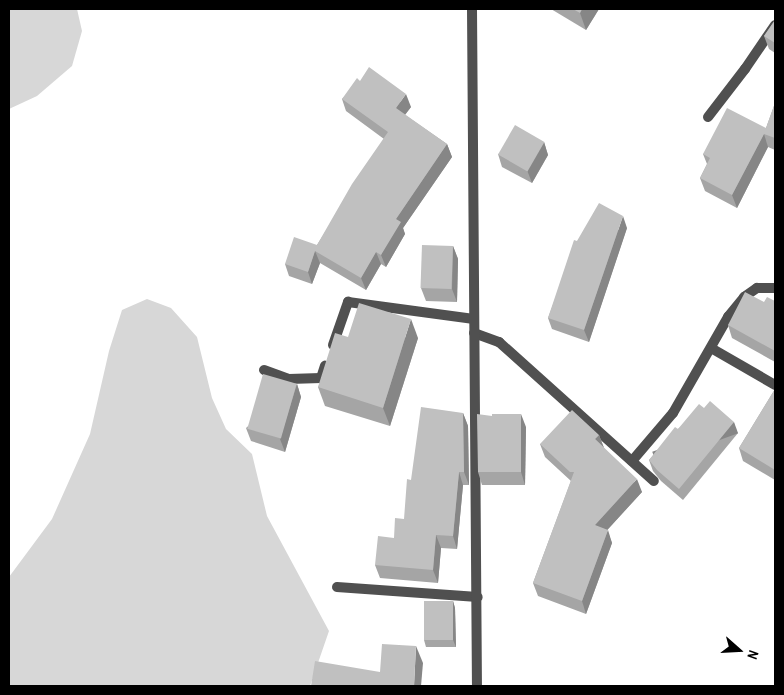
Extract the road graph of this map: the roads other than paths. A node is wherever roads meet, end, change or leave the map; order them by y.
1 (472, 9) edge
2 (775, 25) edge
3 (708, 117) dead end
4 (775, 288) edge
5 (474, 319) junction
6 (474, 333) junction
7 (711, 348) junction
8 (264, 370) dead end
9 (775, 385) edge
10 (632, 461) junction
11 (654, 481) edge
12 (337, 587) dead end
13 (478, 597) junction
14 (477, 686) edge

1 - 5 street
2 - 3 street
4 - 7 street
5 - 6 street
5 - 8 street
6 - 10 street
6 - 13 street
7 - 9 street
7 - 10 street
10 - 11 street
12 - 13 street
13 - 14 street

